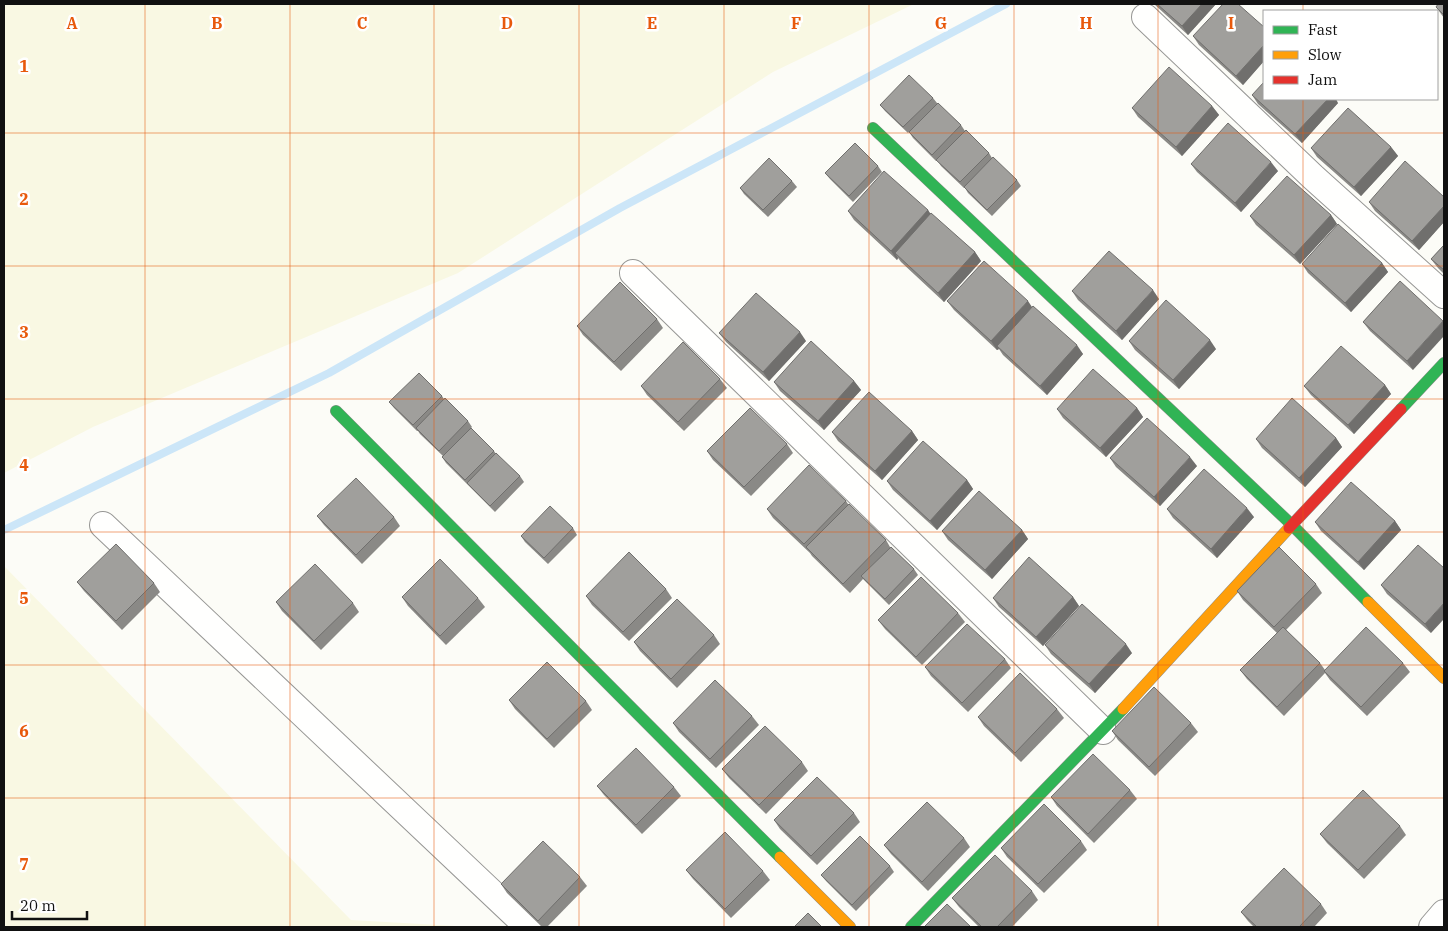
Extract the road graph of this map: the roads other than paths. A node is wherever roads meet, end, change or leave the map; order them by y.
1 (1145, 17) dead end
2 (873, 128) dead end
3 (633, 273) dead end
4 (1444, 295) edge
5 (1444, 363) edge
6 (336, 411) dead end
7 (103, 525) dead end
8 (1292, 525) junction
9 (1444, 678) edge
10 (1103, 730) junction
11 (1444, 913) edge
12 (528, 927) edge
13 (850, 927) edge
14 (911, 927) edge
15 (1432, 927) edge

1 - 4 street
2 - 8 street
3 - 10 street
5 - 8 street
6 - 13 street
7 - 12 street
8 - 9 street
8 - 10 street
10 - 14 street
11 - 15 street

